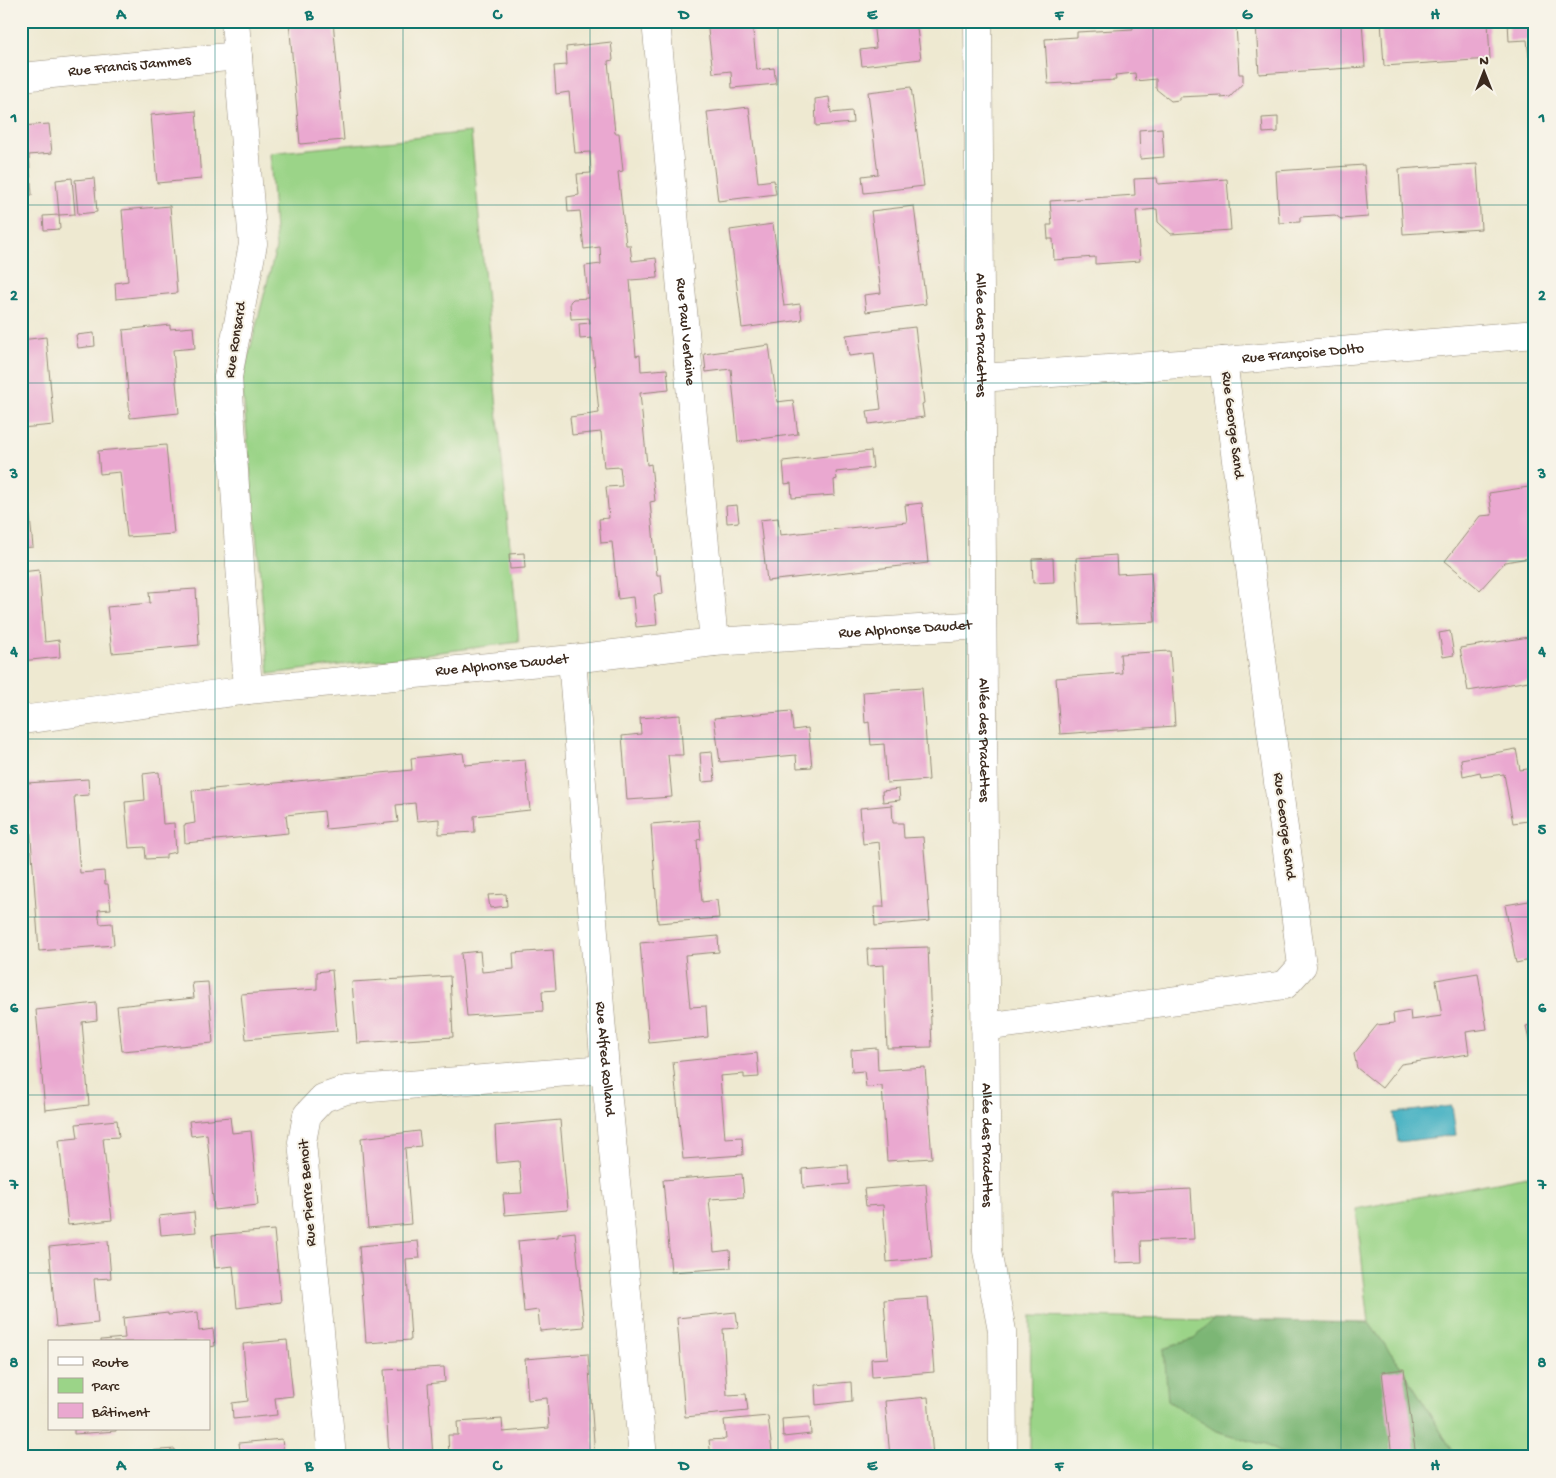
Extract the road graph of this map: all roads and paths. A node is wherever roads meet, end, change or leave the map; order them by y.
1 (235, 21) edge
2 (656, 21) edge
3 (978, 21) edge
4 (238, 56) junction
5 (21, 77) edge
6 (1535, 334) edge
7 (1223, 362) junction
8 (980, 378) junction
9 (982, 625) junction
10 (714, 642) junction
11 (572, 659) junction
12 (248, 690) junction
13 (21, 720) edge
14 (985, 1027) junction
15 (605, 1070) junction
16 (332, 1457) edge
17 (643, 1457) edge
18 (1002, 1457) edge

1 - 4 street, Rue Ronsard
2 - 10 street, Rue Paul Verlaine
3 - 8 street, Allée des Pradettes
4 - 5 street, Rue Francis Jammes
4 - 12 street, Rue Ronsard
6 - 7 street, Rue Françoise Dolto
7 - 8 street, Rue Françoise Dolto
7 - 14 street, Rue George Sand
8 - 9 street, Allée des Pradettes
9 - 10 street, Rue Alphonse Daudet
9 - 14 street, Allée des Pradettes
10 - 11 street, Rue Alphonse Daudet
11 - 12 street, Rue Alphonse Daudet
11 - 15 street, Rue Alfred Rolland
12 - 13 street, Rue Alphonse Daudet
14 - 18 street, Allée des Pradettes
15 - 16 street, Rue Pierre Benoit
15 - 17 street, Rue Alfred Rolland

